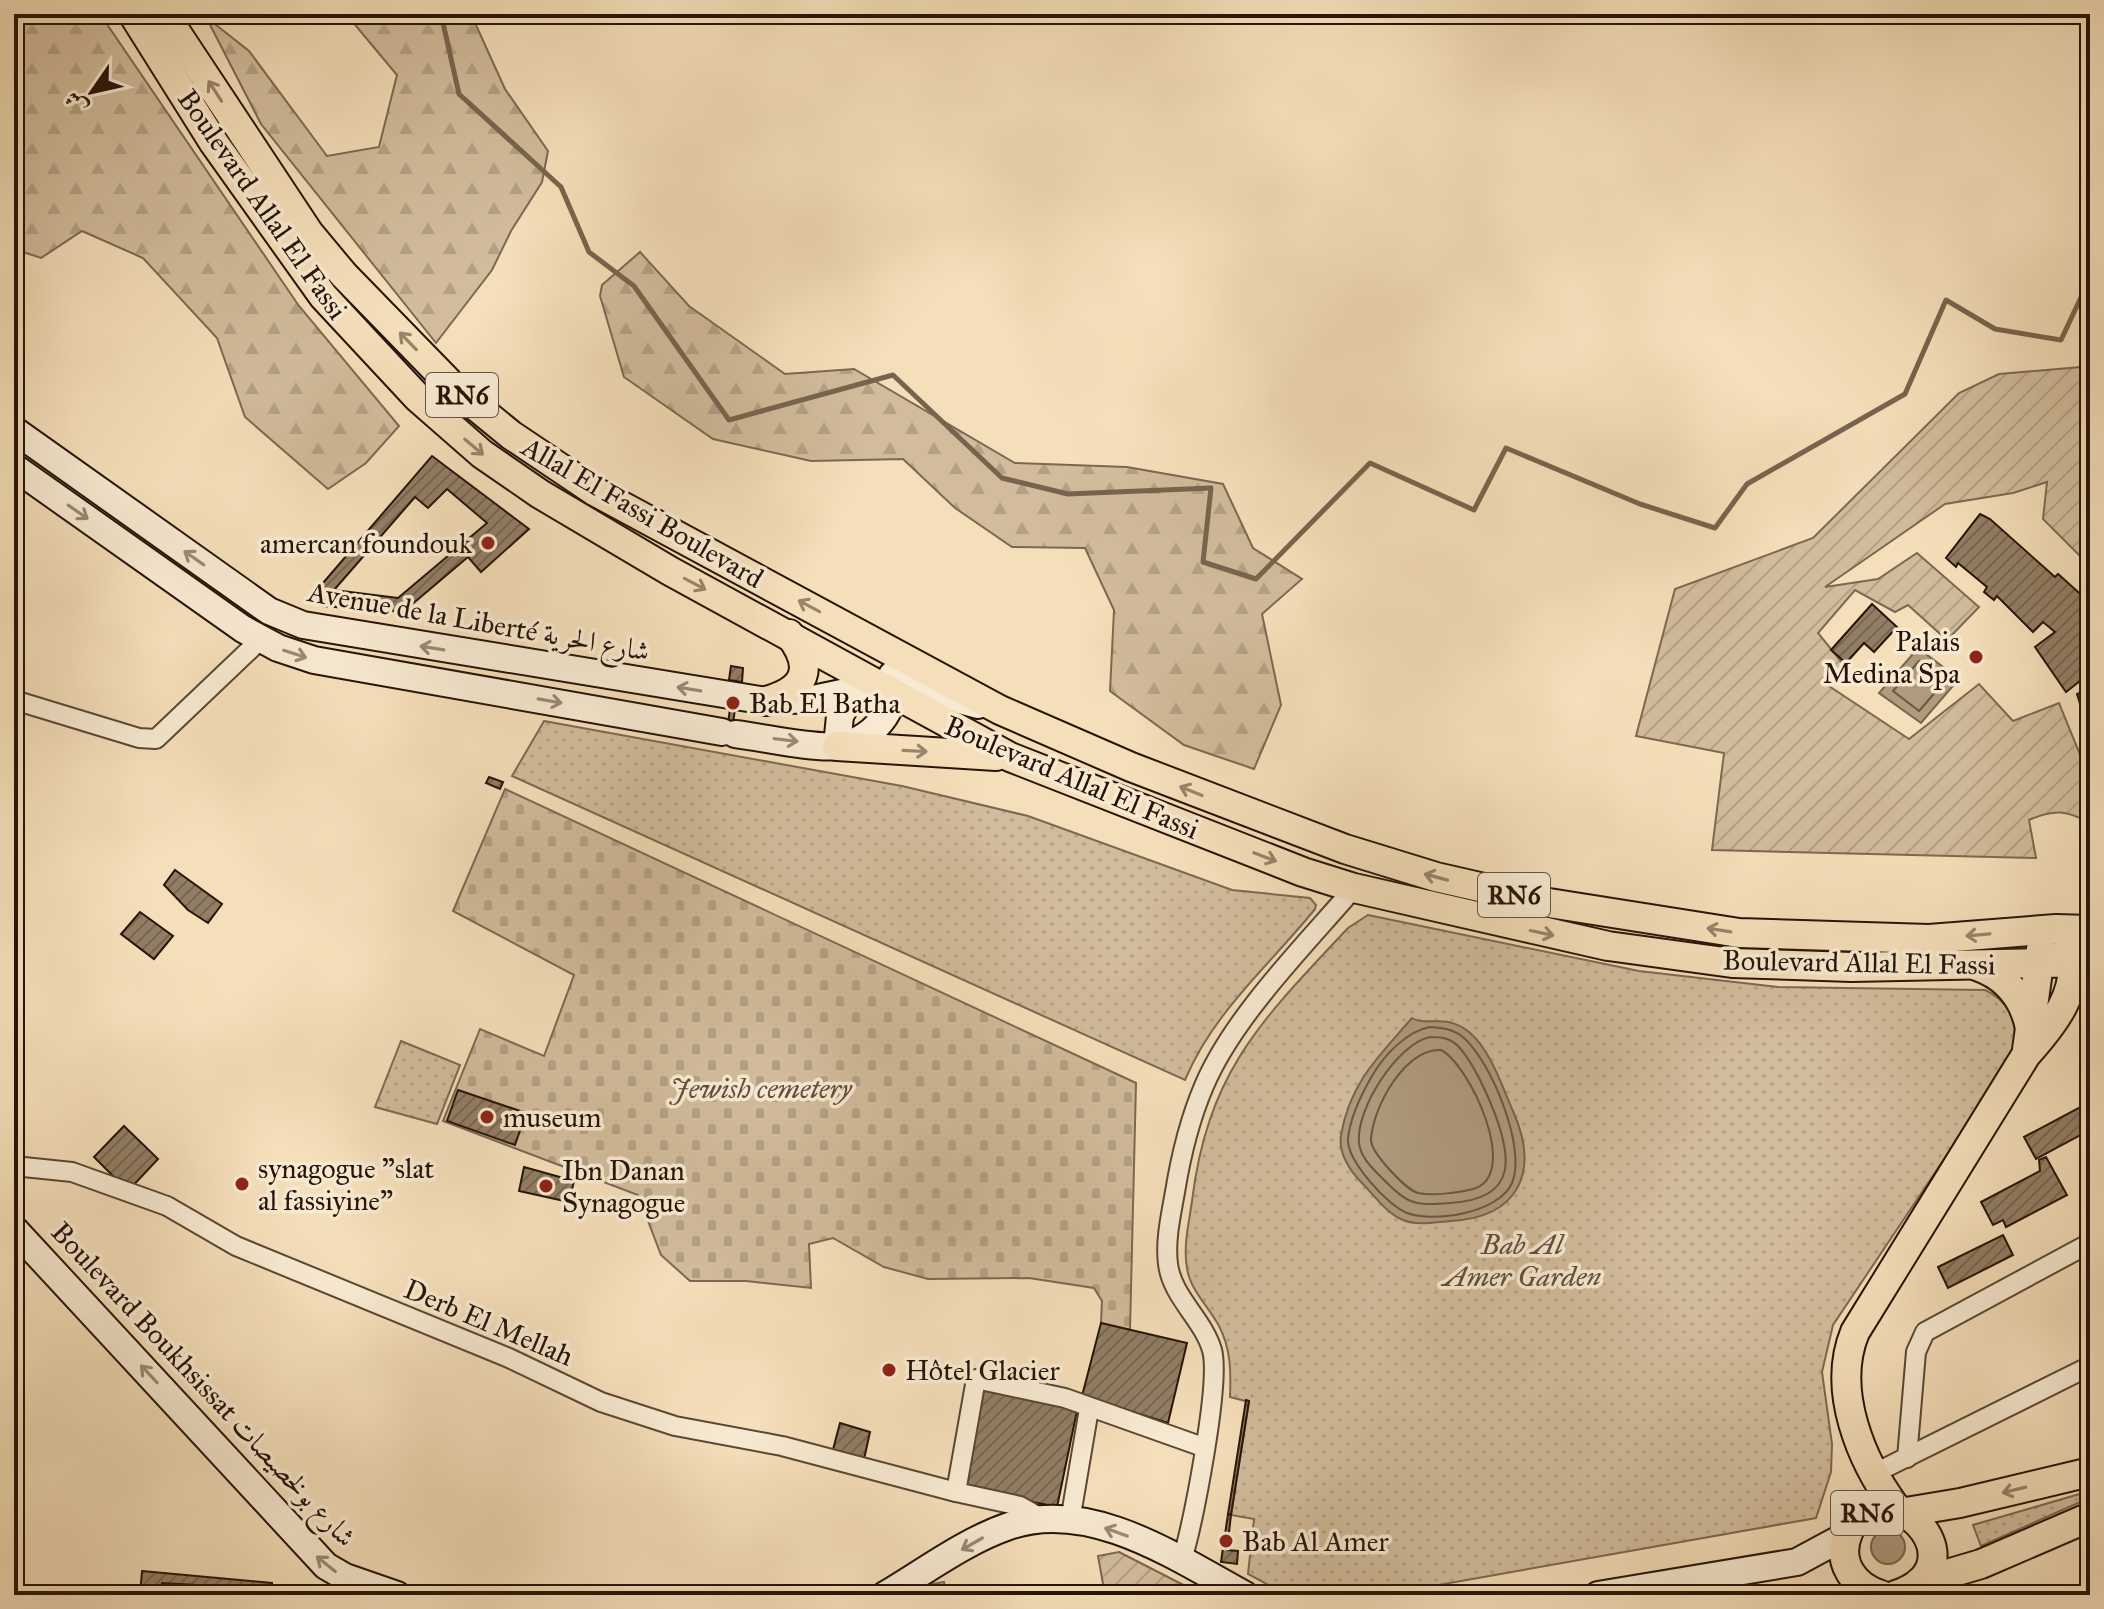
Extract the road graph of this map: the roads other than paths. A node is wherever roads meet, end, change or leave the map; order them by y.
1 (133, 14) edge
2 (164, 14) edge
3 (442, 377) junction
4 (418, 398) junction
5 (14, 430) edge
6 (14, 467) edge
7 (788, 634) junction
8 (260, 640) junction
9 (878, 643) junction
10 (879, 688) junction
11 (14, 700) edge
12 (766, 701) junction
13 (1000, 710) junction
14 (837, 746) junction
15 (1010, 757) junction
16 (1354, 888) junction
17 (2056, 929) junction
18 (2090, 930) edge
19 (2082, 962) edge
20 (2037, 964) junction
21 (1972, 965) junction
22 (2028, 1042) junction
23 (14, 1166) edge
24 (14, 1229) edge
25 (2090, 1243) edge
26 (2090, 1366) edge
27 (1089, 1409) junction
28 (1203, 1447) junction
29 (1907, 1458) junction
30 (2090, 1472) edge
31 (1871, 1475) junction
32 (956, 1492) junction
33 (1901, 1510) junction
34 (2090, 1517) edge
35 (1058, 1520) junction
36 (1851, 1528) junction
37 (1182, 1560) junction
38 (1797, 1562) junction
39 (1863, 1587) edge
40 (1911, 1591) edge
41 (397, 1595) edge
42 (885, 1595) edge
43 (1245, 1595) edge
44 (1598, 1595) edge

1 - 4 main road, Boulevard Allal El Fassi / RN6
3 -> 2 main road, Allal El Fassi Boulevard / RN6
3 - 4 main road
9 -> 3 main road, Allal El Fassi Boulevard / RN6
4 -> 7 main road, Boulevard Allal El Fassi / RN6
12 -> 5 main road, Avenue de la Liberté شارع الحرية
6 -> 8 main road
7 - 10 main road, Boulevard Allal El Fassi / RN6
7 - 12 main road
8 - 11 street
8 -> 14 main road
9 - 10 main road
9 - 13 main road, Boulevard Allal El Fassi / RN6
10 - 12 main road, Avenue de la Liberté شارع الحرية
10 - 13 main road, Avenue de la Liberté شارع الحرية
10 - 14 main road
10 - 14 main road
10 - 15 main road, Boulevard Allal El Fassi / RN6
17 -> 13 main road, Boulevard Allal El Fassi / RN6
14 -> 15 main road
15 -> 16 main road, Boulevard Allal El Fassi / RN6
16 -> 21 main road, Boulevard Allal El Fassi / RN6
16 - 28 street
17 - 18 main road, Boulevard Allal El Fassi
17 - 19 main road
17 - 20 main road, RN6
19 - 20 main road, Boulevard Allal El Fassi
19 - 22 main road, RN6
20 - 21 main road, Boulevard Allal El Fassi / RN6
20 - 22 main road, RN6
21 - 22 main road
22 - 31 main road, RN6
23 - 32 street, Derb El Mellah
41 -> 24 main road, Boulevard Boukhsissat شارع بولخصيصات
25 - 29 street
26 - 29 street
27 - 28 street
27 - 32 street
27 - 35 street
28 - 37 street
29 - 31 street
30 -> 33 main road
31 - 33 main road, RN6
31 - 36 main road, RN6
32 - 35 street, Derb El Mellah
33 - 36 main road, RN6
33 - 40 main road, RN6
34 - 40 main road
37 -> 35 main road
35 -> 42 main road
36 - 38 main road
36 - 39 main road, RN6
37 - 43 main road
38 - 39 main road
38 - 44 main road

